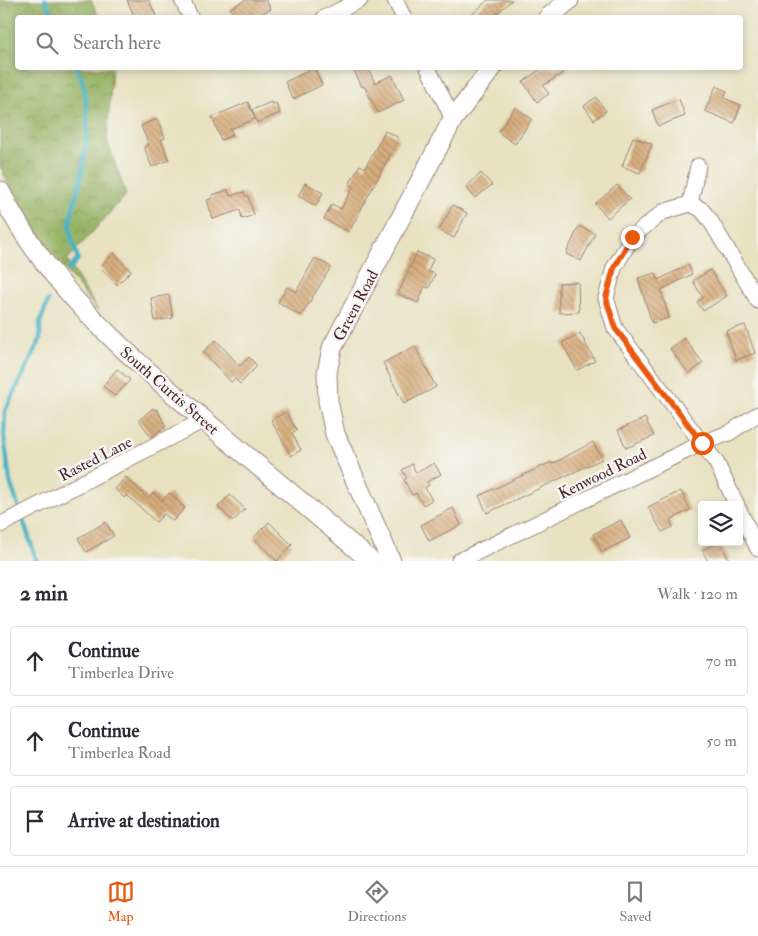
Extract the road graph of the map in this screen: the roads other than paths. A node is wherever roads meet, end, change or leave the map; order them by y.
1 (182, 0) edge
2 (360, 0) edge
3 (395, 0) edge
4 (569, 0) edge
5 (189, 15) edge
6 (330, 15) edge
7 (402, 15) edge
8 (552, 15) edge
9 (429, 70) edge
10 (490, 70) edge
11 (453, 119) junction
12 (698, 166) dead end
13 (0, 191) edge
14 (690, 204) junction
15 (758, 301) edge
16 (758, 414) edge
17 (204, 420) junction
18 (702, 443) junction
19 (735, 501) edge
20 (743, 518) edge
21 (6, 522) edge
22 (758, 549) edge
23 (371, 561) edge
24 (391, 561) edge
25 (459, 561) edge

1 - 5 street
2 - 6 street
3 - 7 street
4 - 8 street
9 - 11 street
10 - 11 street, Green Road
11 - 24 street, Green Road
12 - 14 street
13 - 17 street, South Curtis Street
14 - 15 street
14 - 18 street
16 - 18 street, Kenwood Road
17 - 21 street, Rasted Lane
17 - 23 street, South Curtis Street
18 - 19 street
18 - 25 street, Kenwood Road
20 - 22 street

